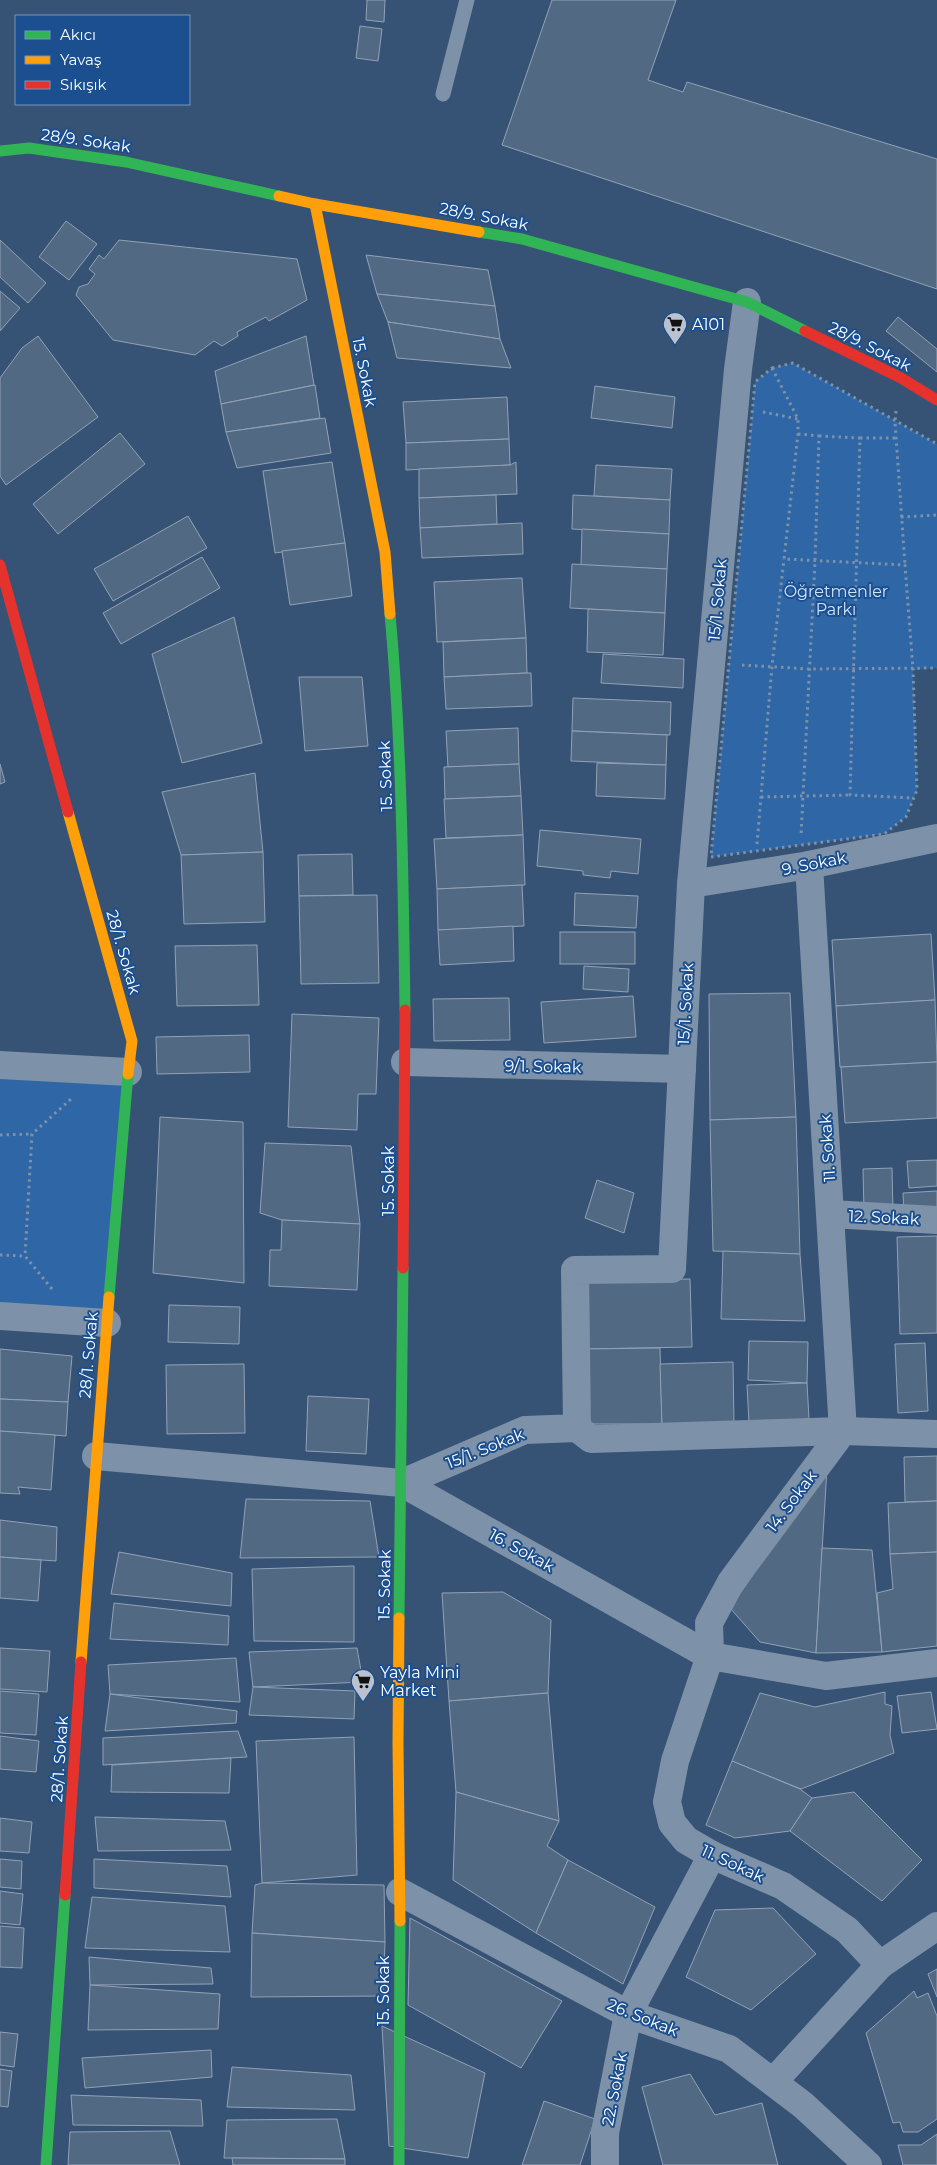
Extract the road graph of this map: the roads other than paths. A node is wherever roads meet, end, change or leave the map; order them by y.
1 (467, 0) edge
2 (443, 94) dead end
3 (0, 151) edge
4 (315, 204) junction
5 (747, 302) junction
6 (937, 400) edge
7 (0, 565) edge
8 (937, 838) edge
9 (805, 855) junction
10 (691, 884) junction
11 (405, 1062) junction
12 (0, 1065) edge
13 (682, 1069) junction
14 (128, 1072) junction
15 (831, 1214) junction
16 (937, 1220) edge
17 (0, 1316) edge
18 (107, 1323) junction
19 (576, 1428) junction
20 (843, 1431) junction
21 (937, 1434) edge
22 (96, 1456) junction
23 (402, 1483) junction
24 (710, 1656) junction
25 (937, 1662) edge
26 (712, 1855) junction
27 (400, 1892) junction
28 (937, 1926) edge
29 (880, 1965) junction
30 (628, 2014) junction
31 (773, 2082) junction
32 (46, 2165) edge
33 (398, 2165) edge
34 (605, 2165) edge
35 (868, 2165) edge

1 - 2 lane
3 - 4 street, 28/9. Sokak
4 - 5 street, 28/9. Sokak
4 - 11 street, 15. Sokak
5 - 6 street, 28/9. Sokak
5 - 10 street, 15/1. Sokak
7 - 14 street, 28/1. Sokak
8 - 9 street, 9. Sokak
9 - 10 street, 9. Sokak
9 - 15 street, 11. Sokak
10 - 13 street, 15/1. Sokak
11 - 13 street, 9/1. Sokak
11 - 23 street, 15. Sokak
12 - 14 street
13 - 19 street, 15/1. Sokak
14 - 18 street, 28/1. Sokak
15 - 16 street, 12. Sokak
15 - 20 street, 11. Sokak
17 - 18 street
18 - 22 street, 28/1. Sokak
19 - 20 street
19 - 23 street, 15/1. Sokak
20 - 21 street
20 - 24 street, 14. Sokak
22 - 23 street, 16. Sokak
22 - 32 street, 28/1. Sokak
23 - 24 street, 16. Sokak
23 - 27 street, 15. Sokak
24 - 25 street, 16. Sokak
24 - 26 street, 11. Sokak
26 - 29 street, 11. Sokak
26 - 30 street, 22. Sokak
27 - 30 street, 26. Sokak
27 - 33 street, 15. Sokak
28 - 29 street
29 - 31 street
30 - 31 street, 26. Sokak
30 - 34 street, 22. Sokak
31 - 35 street, 26. Sokak

